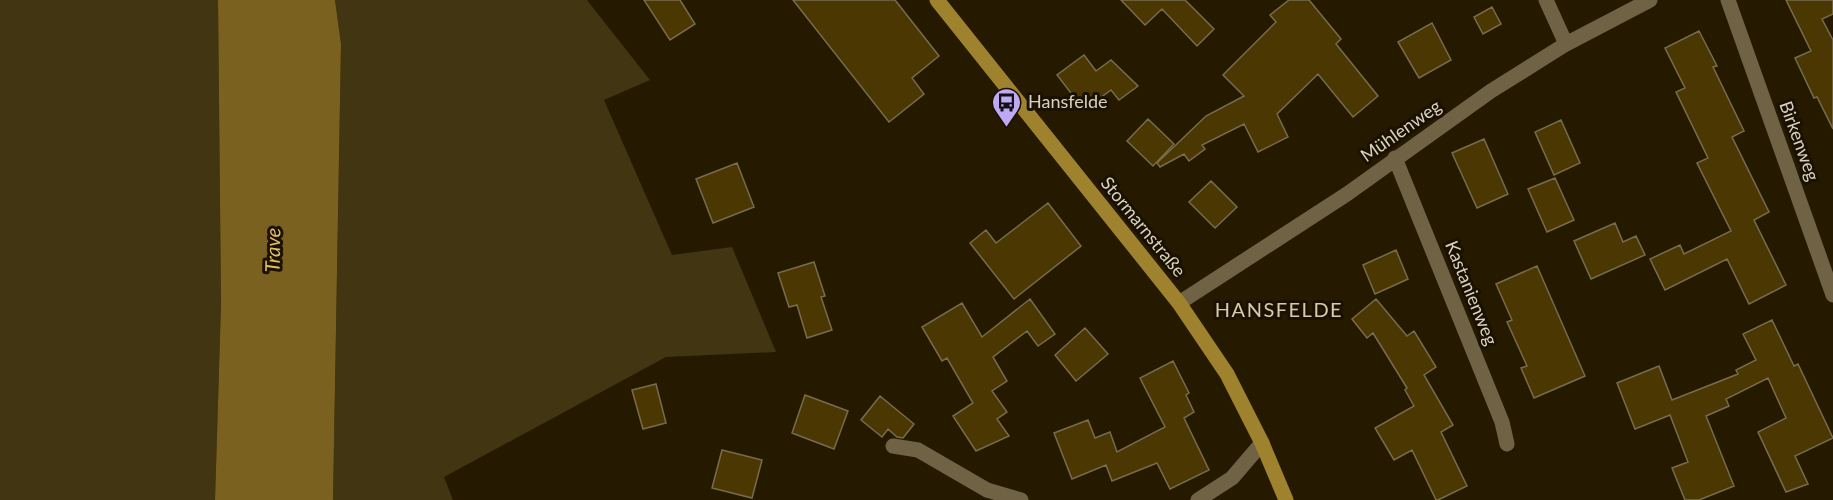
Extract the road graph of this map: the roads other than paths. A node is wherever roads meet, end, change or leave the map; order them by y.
1 (937, 0) edge
2 (1546, 0) edge
3 (1650, 0) edge
4 (1728, 0) edge
5 (1566, 44) junction
6 (1395, 158) junction
7 (1833, 295) edge
8 (1179, 303) junction
9 (1262, 443) junction
10 (1507, 444) dead end
11 (892, 446) dead end
12 (1021, 500) edge
13 (1198, 500) edge
14 (1286, 500) edge

1 - 8 main road, Stormarnstraße
2 - 5 street
3 - 5 street, Mühlenweg
4 - 7 street, Birkenweg
5 - 6 street, Mühlenweg
6 - 8 street, Mühlenweg
6 - 10 street, Kastanienweg
8 - 9 main road, Stormarnstraße
9 - 13 street
9 - 14 main road, Stormarnstraße
11 - 12 street

